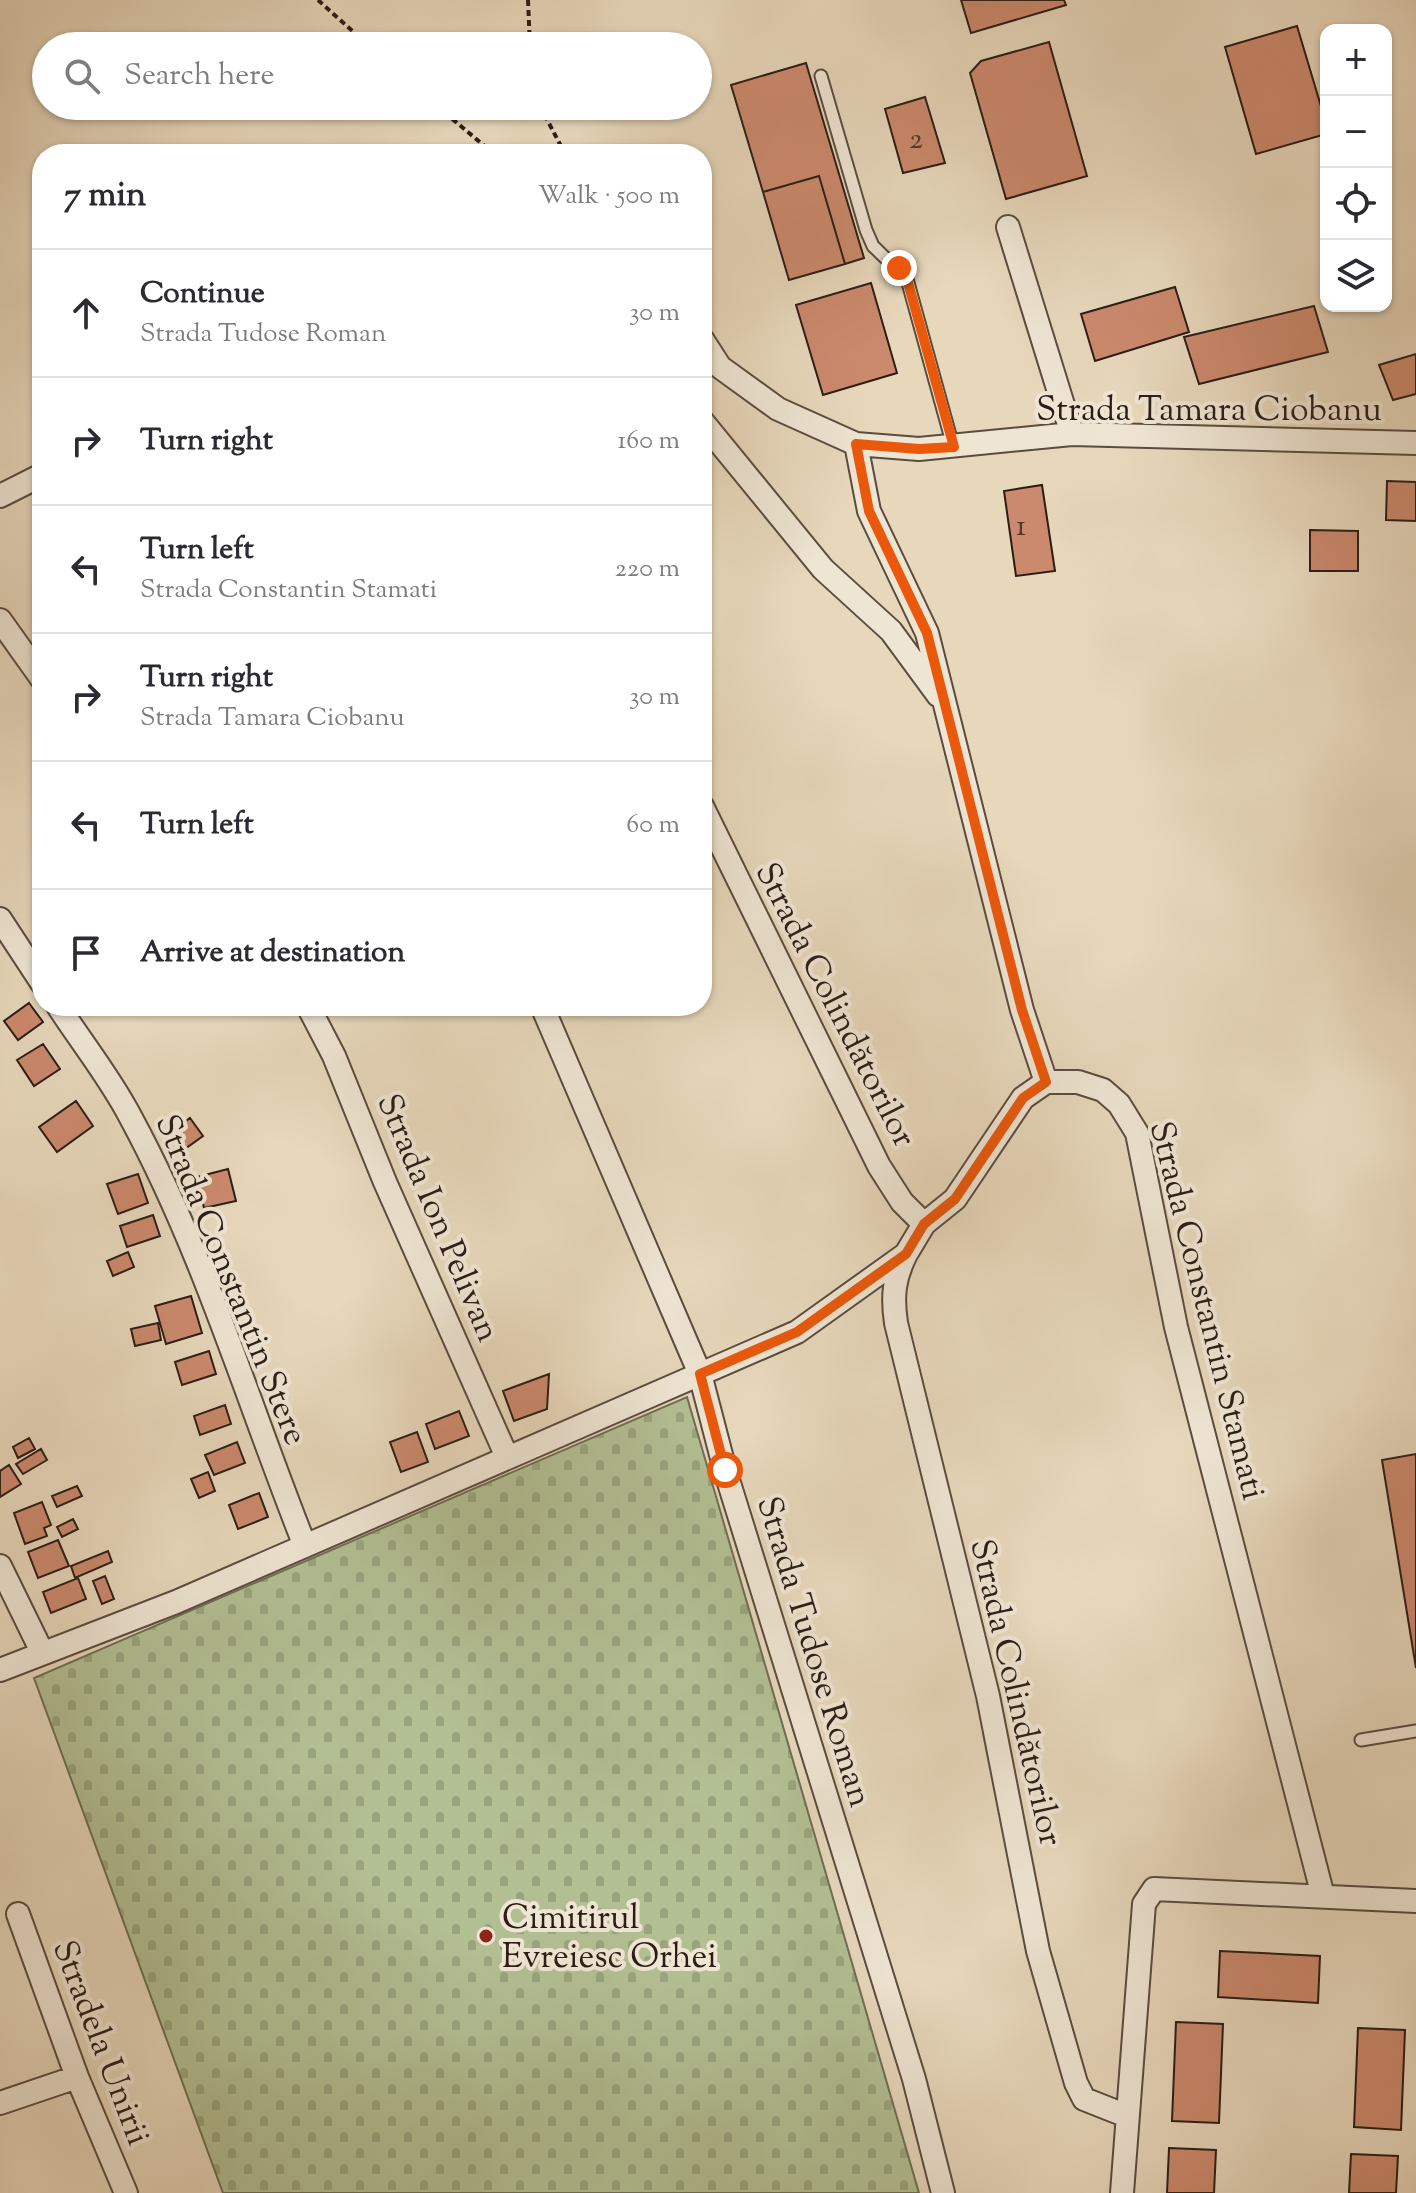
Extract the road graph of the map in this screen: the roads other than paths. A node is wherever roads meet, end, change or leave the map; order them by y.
1 (821, 76) dead end
2 (1008, 227) dead end
3 (712, 355) edge
4 (712, 433) edge
5 (1072, 434) junction
6 (1416, 443) edge
7 (856, 444) junction
8 (954, 447) junction
9 (32, 480) edge
10 (0, 496) edge
11 (0, 620) edge
12 (32, 665) edge
13 (945, 705) junction
14 (712, 826) edge
15 (0, 919) edge
16 (32, 968) edge
17 (65, 1016) edge
18 (313, 1016) edge
19 (546, 1016) edge
20 (1046, 1082) junction
21 (924, 1224) junction
22 (906, 1254) junction
23 (700, 1374) junction
24 (507, 1457) junction
25 (305, 1546) junction
26 (0, 1566) edge
27 (42, 1652) junction
28 (0, 1670) edge
29 (1416, 1731) edge
30 (1361, 1740) dead end
31 (1323, 1896) junction
32 (1416, 1901) edge
33 (18, 1914) dead end
34 (77, 2077) junction
35 (0, 2103) edge
36 (1127, 2116) junction
37 (126, 2193) edge
38 (943, 2193) edge
39 (1122, 2193) edge

1 - 8 lane
2 - 5 street
3 - 7 street, Strada Tamara Ciobanu
4 - 13 street
5 - 6 street, Strada Tamara Ciobanu
5 - 8 street, Strada Tamara Ciobanu
7 - 8 street, Strada Tamara Ciobanu
7 - 13 street
9 - 10 street
11 - 12 street
13 - 20 street
14 - 21 street, Strada Colindătorilor
15 - 16 street
17 - 25 street, Strada Constantin Stere
18 - 24 street, Strada Ion Pelivan
19 - 23 street, Strada Tudose Roman
20 - 21 street
20 - 31 street, Strada Constantin Stamati
21 - 22 street
22 - 23 street
22 - 36 street, Strada Colindătorilor
23 - 24 street
23 - 38 street, Strada Tudose Roman
24 - 25 street
25 - 27 street
26 - 27 street
27 - 28 street
29 - 30 lane
31 - 32 street
31 - 36 street
33 - 34 street, Stradela Unirii
34 - 35 street
34 - 37 street, Stradela Unirii
36 - 39 street

